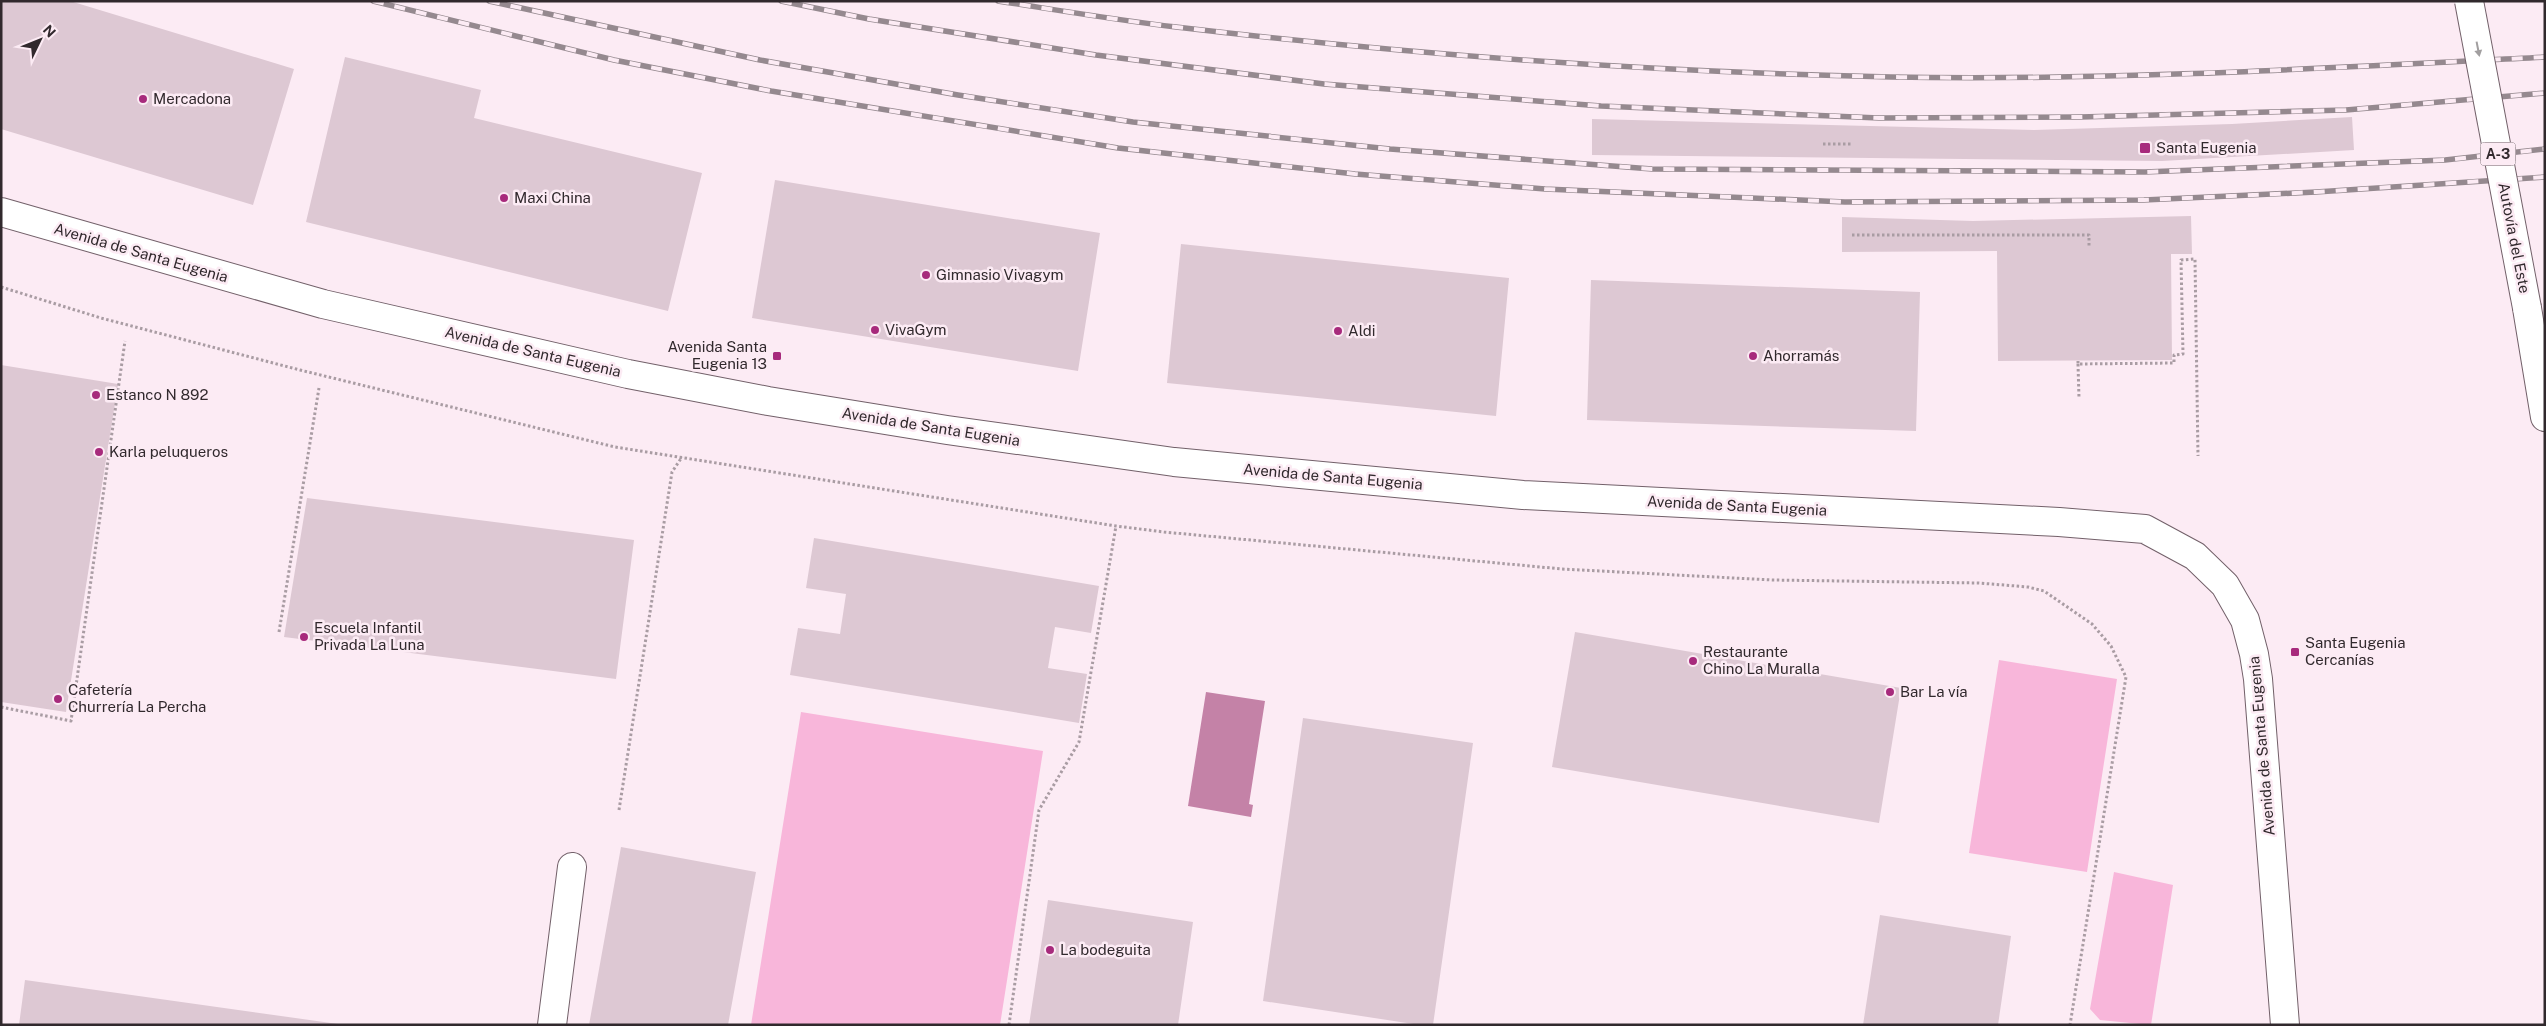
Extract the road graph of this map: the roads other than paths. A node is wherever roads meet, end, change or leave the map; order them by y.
1 (2469, 1) edge
2 (1, 212) edge
3 (2545, 417) edge
4 (572, 867) dead end
5 (552, 1025) edge
6 (2285, 1025) edge

1 -> 3 main road, Autovía del Este / A-3, bridge
2 - 6 main road, Avenida de Santa Eugenia
4 - 5 main road

